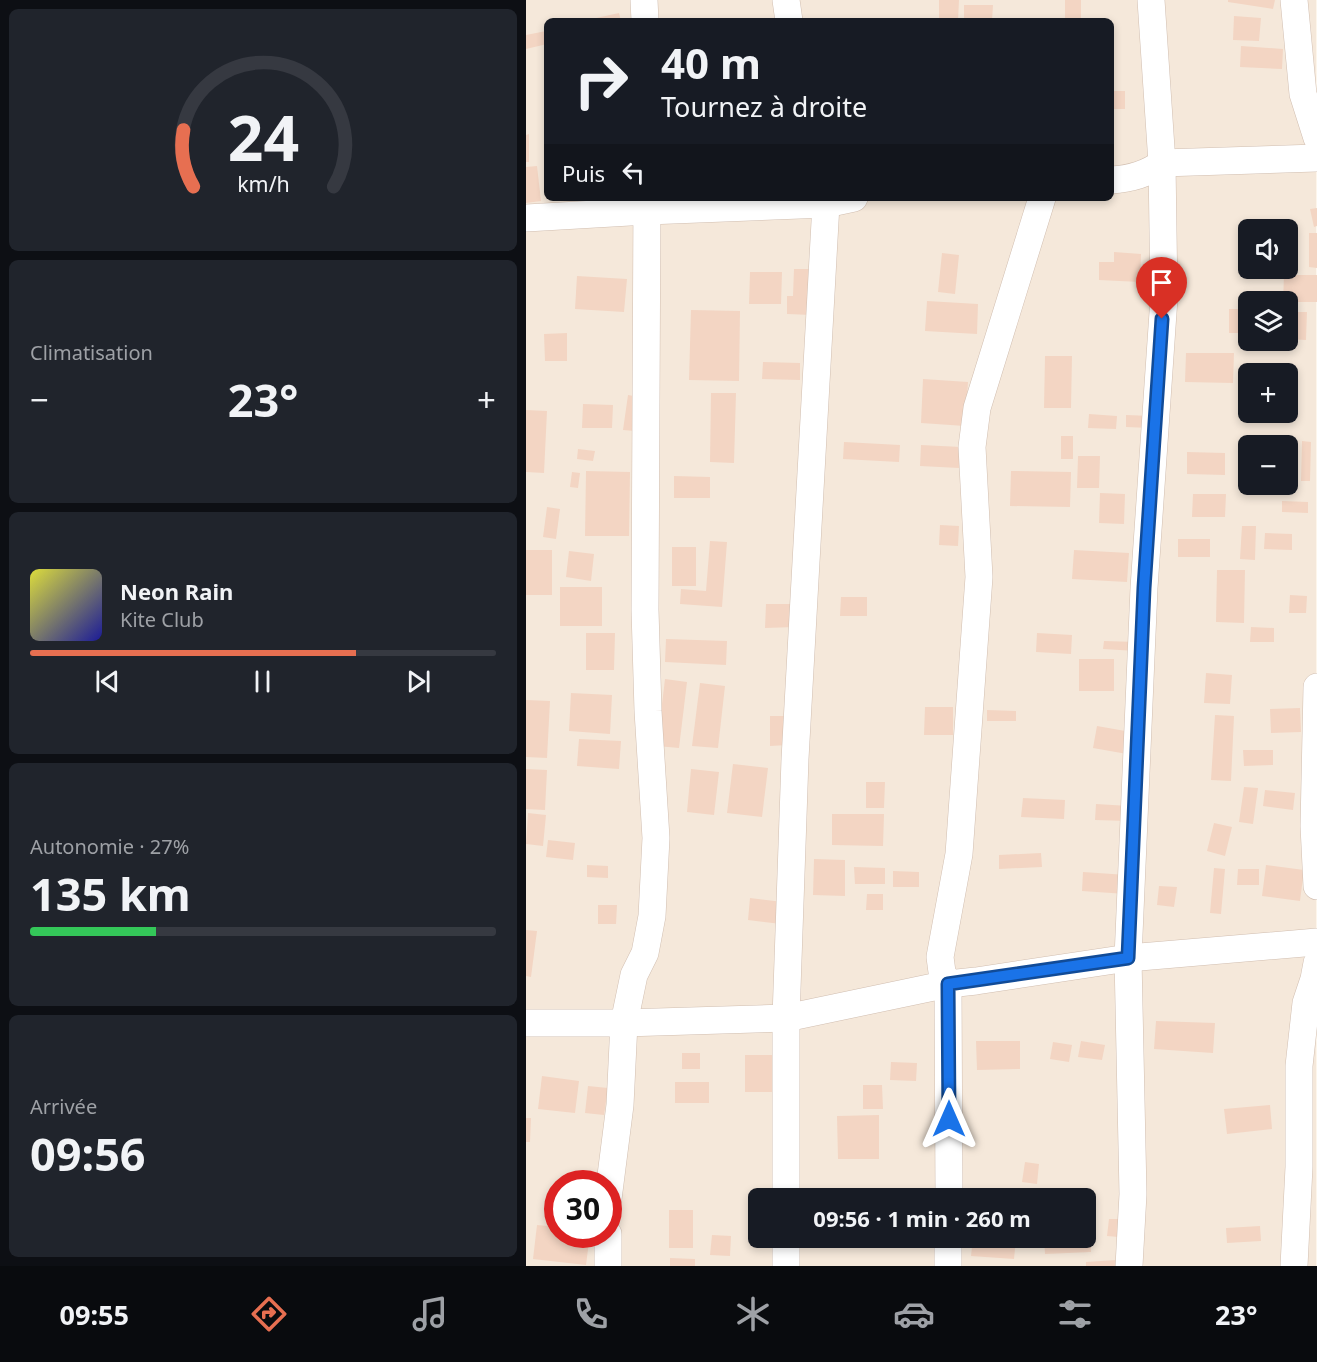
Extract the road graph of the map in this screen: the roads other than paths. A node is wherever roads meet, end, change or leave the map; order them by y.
1 (644, 0) edge
2 (787, 0) edge
3 (1151, 0) edge
4 (1294, 0) edge
5 (645, 18) edge
6 (789, 18) edge
7 (1316, 138) edge
8 (1316, 158) edge
9 (1162, 163) junction
10 (1114, 180) edge
11 (1041, 201) edge
12 (813, 202) edge
13 (647, 205) edge
14 (526, 218) edge
15 (1316, 687) edge
16 (1316, 886) edge
17 (1316, 942) edge
18 (1128, 958) junction
19 (1316, 963) edge
20 (948, 984) junction
21 (786, 1018) junction
22 (526, 1023) edge
23 (624, 1023) junction
24 (612, 1170) edge
25 (786, 1188) edge
26 (949, 1188) edge
27 (608, 1248) edge
28 (786, 1248) edge
29 (948, 1248) edge
30 (608, 1266) edge
31 (786, 1266) edge
32 (948, 1266) edge
33 (1129, 1266) edge
34 (1294, 1266) edge

1 - 5 street
2 - 6 street
3 - 9 street
4 - 7 street
8 - 9 street
9 - 10 street
9 - 18 street
11 - 20 street
12 - 13 street
12 - 21 street
13 - 14 street
13 - 23 street
15 - 16 street
17 - 18 street
18 - 20 street
18 - 33 street
19 - 34 street
20 - 21 street
20 - 26 street
21 - 23 street
21 - 25 street
22 - 23 street
23 - 24 street
27 - 30 street
28 - 31 street
29 - 32 street

